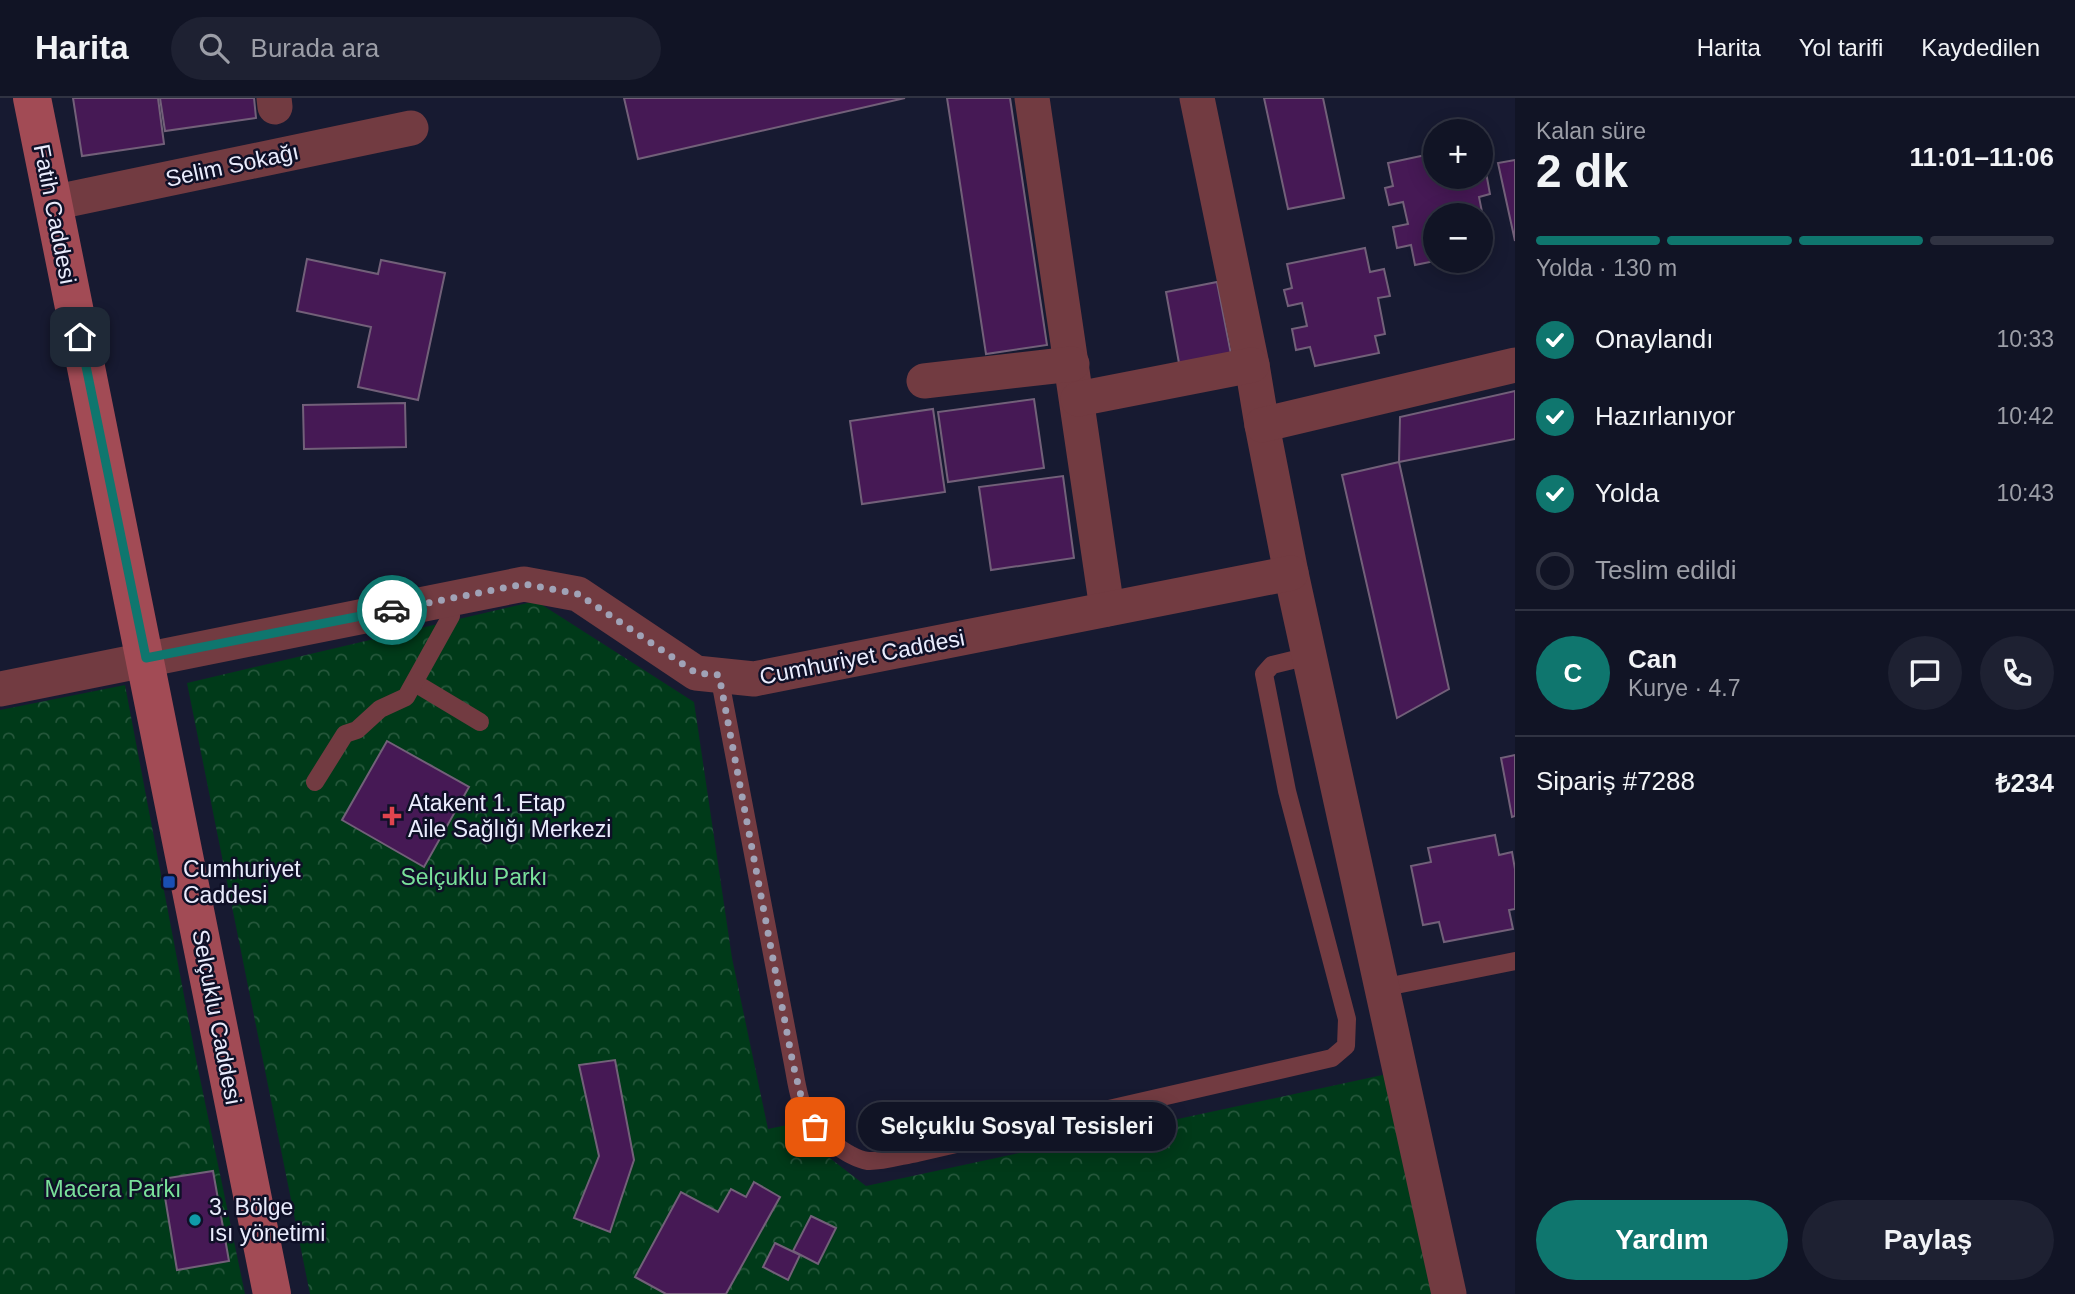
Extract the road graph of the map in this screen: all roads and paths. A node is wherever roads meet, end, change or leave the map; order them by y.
1 (32, 98) edge
2 (1032, 98) edge
3 (1197, 98) edge
4 (411, 128) dead end
5 (52, 203) junction
6 (1072, 364) junction
7 (1252, 365) junction
8 (1515, 365) edge
9 (924, 381) dead end
10 (1078, 399) junction
11 (1262, 425) junction
12 (1291, 573) junction
13 (449, 599) junction
14 (1107, 609) junction
15 (1309, 656) junction
16 (146, 658) junction
17 (719, 675) junction
18 (415, 683) junction
19 (0, 689) edge
20 (480, 722) dead end
21 (315, 782) dead end
22 (1515, 961) edge
23 (1381, 988) junction
24 (272, 1294) edge
25 (1450, 1294) edge

1 - 5 street, Fatih Caddesi
2 - 6 street
3 - 7 street
4 - 5 street, Selim Sokağı
5 - 16 street, Fatih Caddesi
6 - 9 street
6 - 10 street
7 - 10 street
7 - 11 street
8 - 11 street
10 - 14 street
11 - 12 street
12 - 14 street, Cumhuriyet Caddesi
12 - 15 street
13 - 16 street, Cumhuriyet Caddesi
13 - 17 street, Cumhuriyet Caddesi
13 - 18 lane
14 - 17 street, Cumhuriyet Caddesi
15 - 17 lane
15 - 23 street
16 - 19 street, Cumhuriyet Caddesi
16 - 24 street, Selçuklu Caddesi
18 - 20 lane
18 - 21 lane
22 - 23 lane
23 - 25 street

